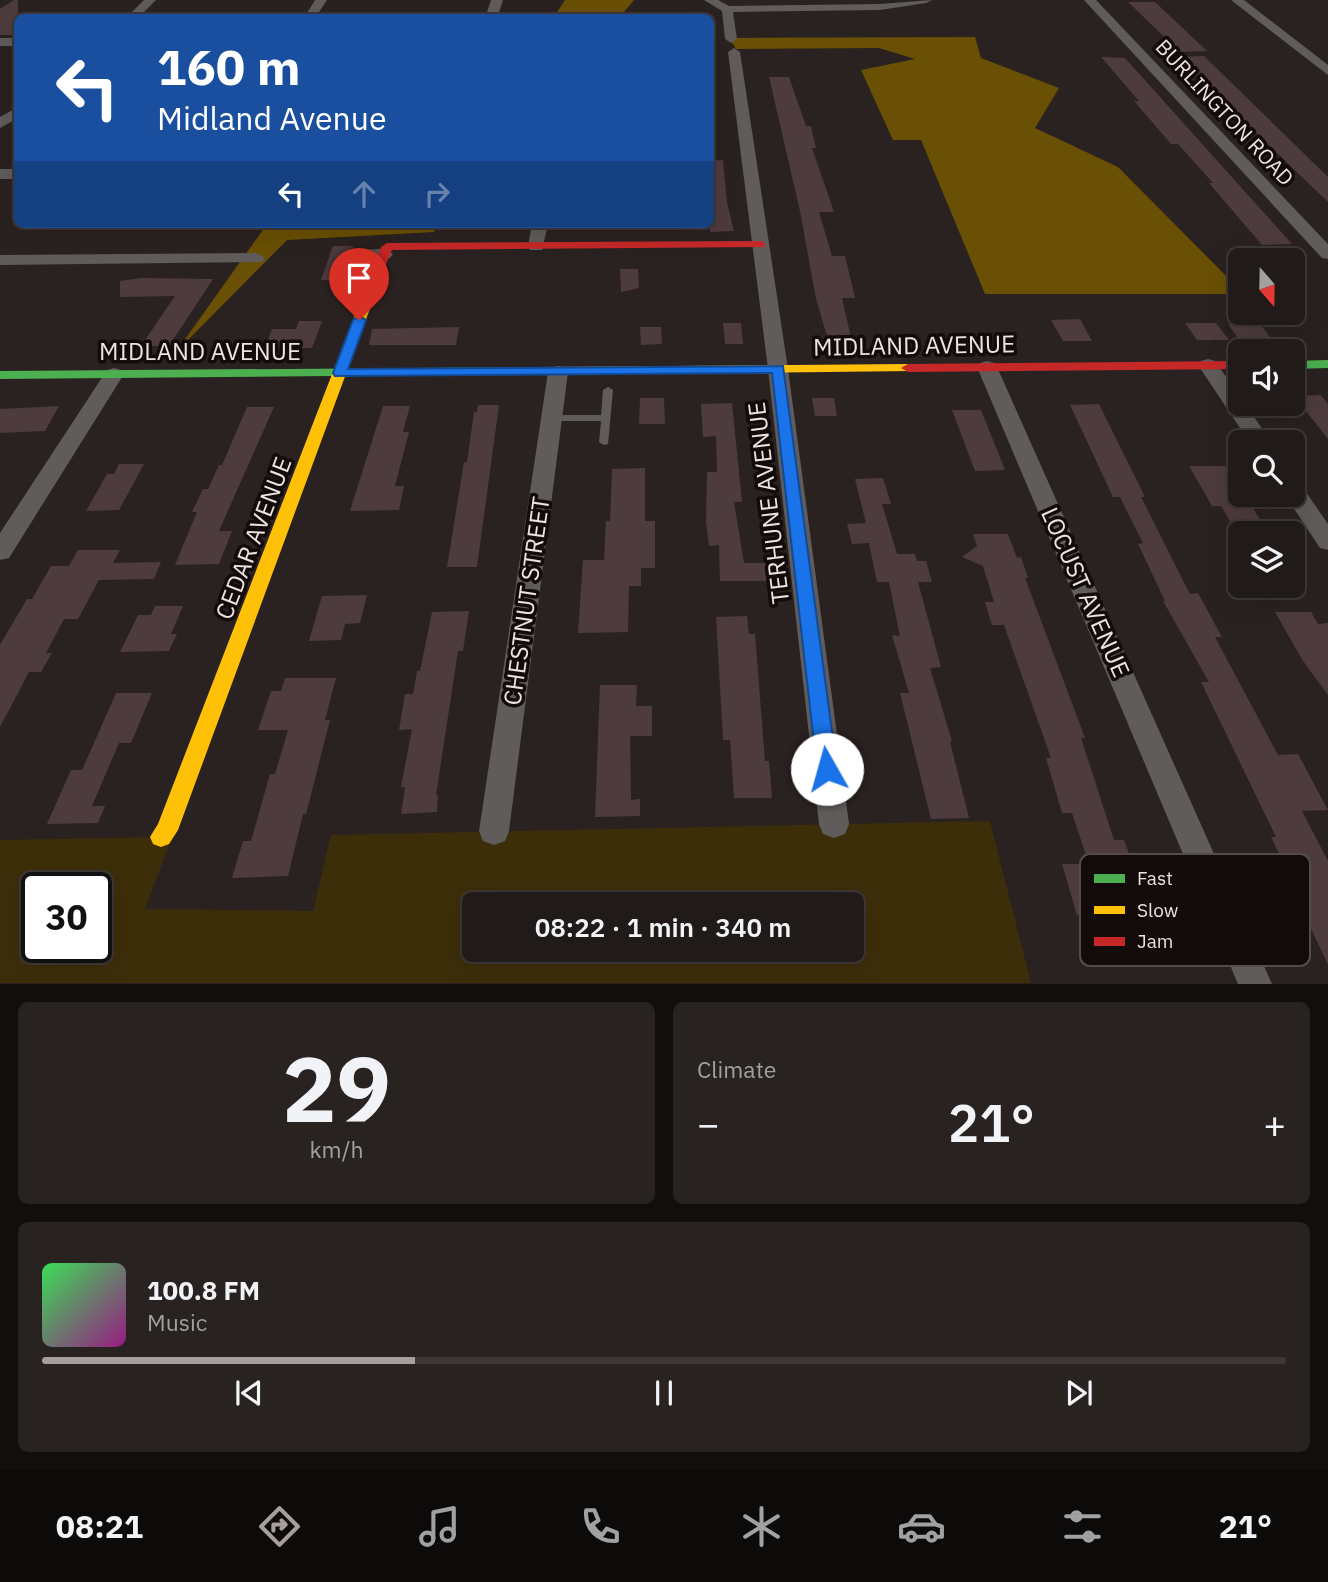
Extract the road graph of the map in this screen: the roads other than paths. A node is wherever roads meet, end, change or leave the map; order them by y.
1 (150, 0) edge
2 (710, 0) edge
3 (926, 0) edge
4 (1090, 0) edge
5 (1237, 0) edge
6 (727, 9) junction
7 (135, 14) edge
8 (1328, 71) edge
9 (539, 228) edge
10 (761, 245) junction
11 (536, 246) junction
12 (1325, 247) edge
13 (384, 254) junction
14 (353, 255) dead end
15 (256, 258) dead end
16 (0, 260) edge
17 (1328, 364) edge
18 (1208, 365) junction
19 (1228, 365) edge
20 (1305, 365) edge
21 (987, 367) junction
22 (778, 369) junction
23 (558, 372) junction
24 (340, 373) junction
25 (114, 374) junction
26 (0, 375) edge
27 (608, 390) dead end
28 (551, 418) junction
29 (606, 418) junction
30 (1252, 430) edge
31 (604, 442) dead end
32 (1304, 507) edge
33 (1328, 542) edge
34 (0, 552) edge
35 (834, 824) dead end
36 (494, 831) dead end
37 (162, 837) dead end
38 (1200, 854) edge
39 (1247, 966) edge
40 (1255, 984) edge

1 - 7 street
2 - 6 street
3 - 6 street
4 - 12 street, BURLINGTON ROAD
5 - 8 street
6 - 10 street, TERHUNE AVENUE
9 - 11 street
10 - 11 street
10 - 22 street, TERHUNE AVENUE
11 - 13 street
13 - 14 street
13 - 24 street, CEDAR AVENUE
15 - 16 street
17 - 20 street
18 - 19 street, MIDLAND AVENUE
18 - 21 street, MIDLAND AVENUE
18 - 30 street
21 - 22 street, MIDLAND AVENUE
21 - 38 street, LOCUST AVENUE
22 - 23 street, MIDLAND AVENUE
22 - 35 street, TERHUNE AVENUE
23 - 24 street, MIDLAND AVENUE
23 - 28 street, CHESTNUT STREET
24 - 25 street, MIDLAND AVENUE
24 - 37 street, CEDAR AVENUE
25 - 26 street, MIDLAND AVENUE
25 - 34 street
27 - 29 lane
28 - 29 lane
28 - 36 street, CHESTNUT STREET
29 - 31 lane
32 - 33 street
39 - 40 street, LOCUST AVENUE

